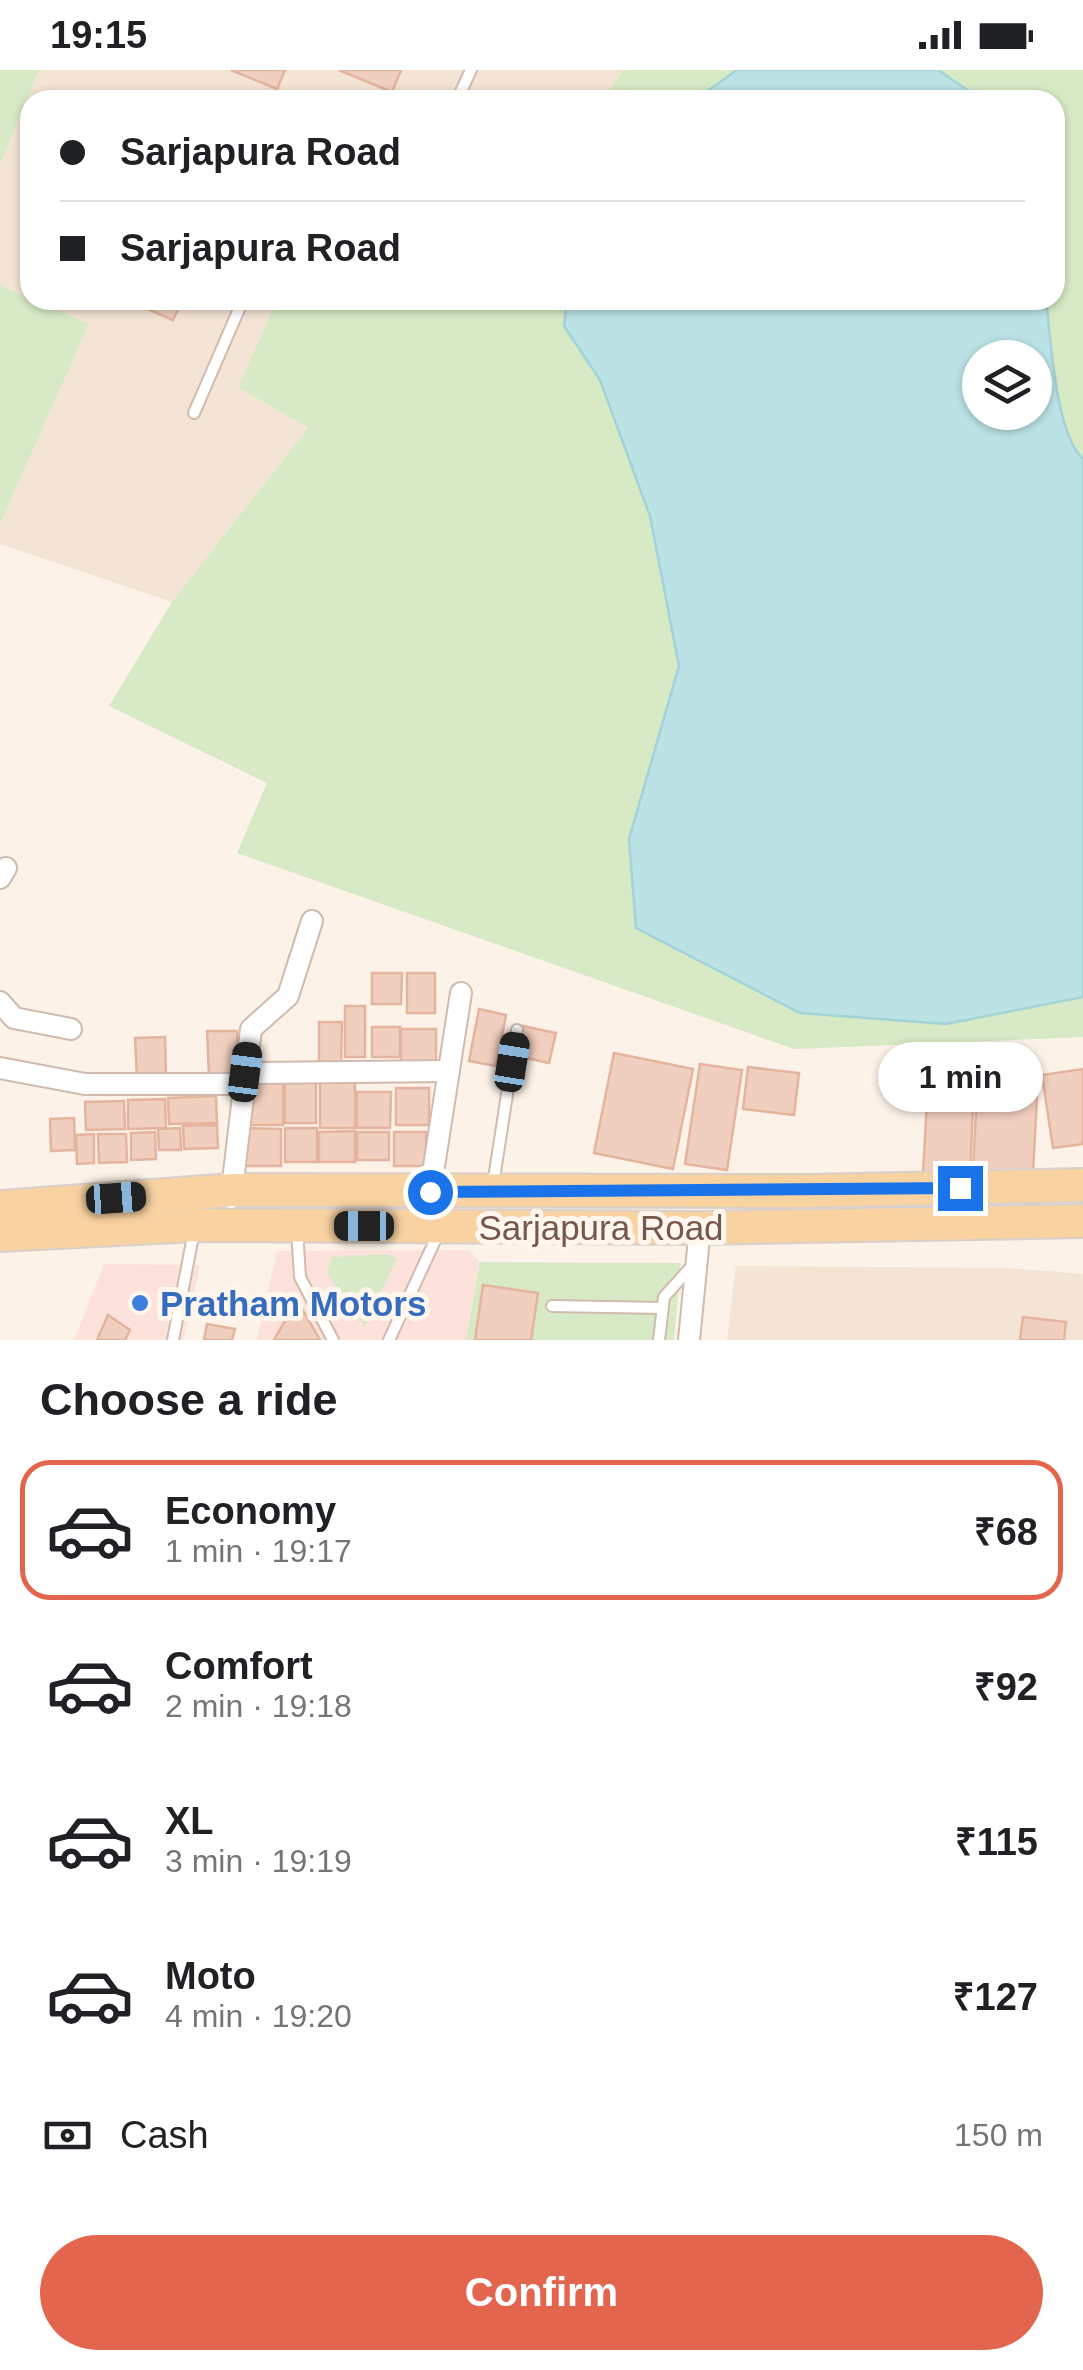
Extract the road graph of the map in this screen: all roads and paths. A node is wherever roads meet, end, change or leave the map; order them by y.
1 (239, 310) edge
2 (194, 413) dead end
3 (312, 921) dead end
4 (461, 993) dead end
5 (0, 1002) edge
6 (71, 1029) dead end
7 (517, 1030) dead end
8 (0, 1068) edge
9 (449, 1071) junction
10 (245, 1078) junction
11 (1083, 1184) edge
12 (232, 1190) junction
13 (492, 1191) junction
14 (430, 1192) junction
15 (0, 1207) edge
16 (1083, 1221) edge
17 (195, 1225) junction
18 (228, 1225) junction
19 (297, 1226) junction
20 (442, 1227) junction
21 (0, 1235) edge
22 (698, 1245) junction
23 (552, 1306) dead end
24 (663, 1308) junction
25 (173, 1340) edge
26 (332, 1340) edge
27 (389, 1340) edge
28 (660, 1340) edge
29 (689, 1340) edge

1 - 2 lane
3 - 10 street
4 - 9 street
5 - 6 street
7 - 13 lane
8 - 10 street
9 - 10 street
9 - 14 street
10 - 12 street
11 - 13 main road, Sarjapura Road
12 - 14 main road, Sarjapura Road
12 - 15 main road, Sarjapura Road
12 - 18 street
13 - 14 main road, Sarjapura Road
16 - 22 main road, Sarjapura Road
17 - 18 main road, Sarjapura Road
17 - 21 main road, Sarjapura Road
17 - 25 lane
18 - 19 main road, Sarjapura Road
19 - 20 main road, Sarjapura Road
19 - 26 lane
20 - 22 main road, Sarjapura Road
20 - 27 lane
22 - 24 lane
22 - 29 street
23 - 24 lane
24 - 28 lane

